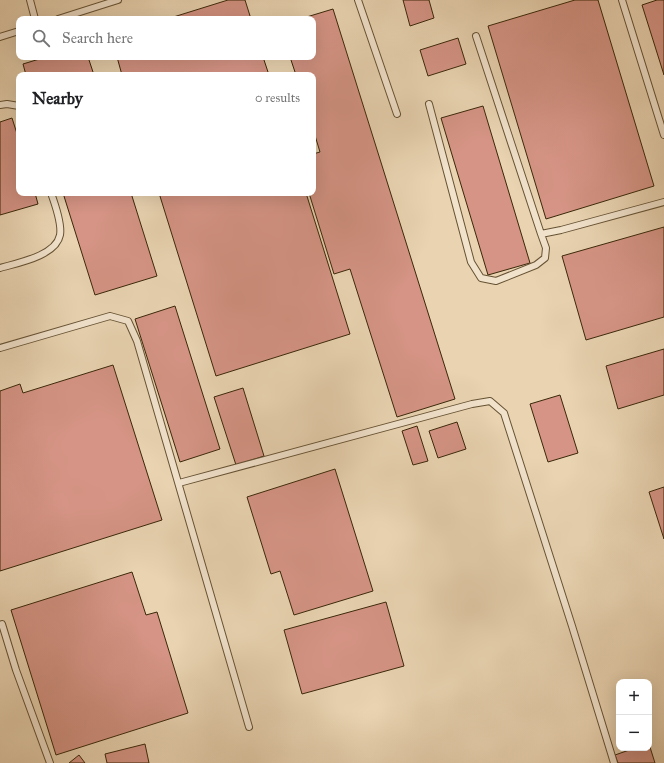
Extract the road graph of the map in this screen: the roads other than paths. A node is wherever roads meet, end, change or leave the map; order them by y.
1 (30, 0) edge
2 (118, 0) edge
3 (358, 0) edge
4 (622, 0) edge
5 (34, 16) edge
6 (67, 16) edge
7 (16, 32) edge
8 (476, 36) dead end
9 (0, 37) edge
10 (429, 104) dead end
11 (0, 105) edge
12 (16, 106) edge
13 (397, 114) dead end
14 (664, 135) edge
15 (53, 196) edge
16 (664, 202) edge
17 (541, 234) junction
18 (0, 268) edge
19 (0, 348) edge
20 (179, 483) junction
21 (2, 624) dead end
22 (249, 727) dead end
23 (50, 763) edge
24 (614, 763) edge

1 - 5 lane
2 - 6 lane
3 - 13 lane
4 - 14 lane
7 - 9 lane
8 - 17 lane
10 - 17 lane
11 - 12 lane
15 - 18 lane
16 - 17 lane
19 - 20 lane
20 - 22 lane
20 - 24 lane
21 - 23 lane

